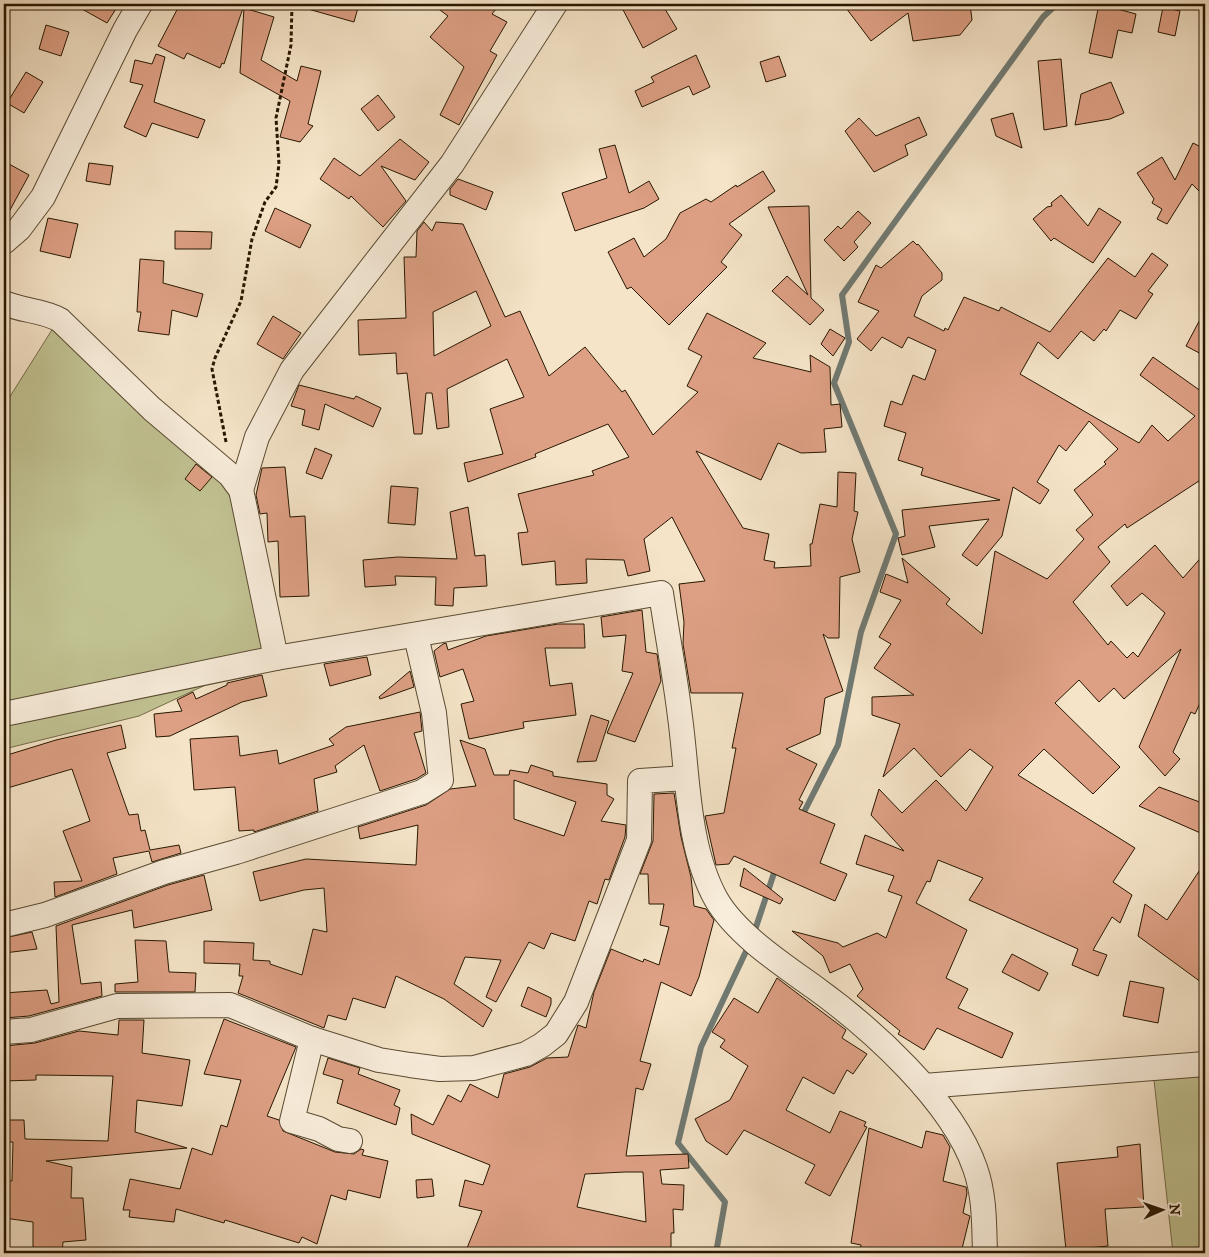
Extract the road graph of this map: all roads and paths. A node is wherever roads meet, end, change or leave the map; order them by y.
1 (140, 4) edge
2 (292, 4) edge
3 (555, 4) edge
4 (4, 242) edge
5 (4, 303) edge
6 (235, 482) junction
7 (416, 636) junction
8 (276, 658) junction
9 (4, 714) edge
10 (686, 778) junction
11 (4, 925) edge
12 (4, 1032) edge
13 (312, 1039) junction
14 (1205, 1064) edge
15 (924, 1086) junction
16 (350, 1141) dead end
17 (985, 1253) edge

1 - 4 street
2 - 6 path
3 - 6 street
5 - 6 street
6 - 8 street
7 - 8 street
7 - 10 street
7 - 11 street
8 - 9 street
10 - 13 street
10 - 15 street
12 - 13 street
13 - 16 street
14 - 15 street
15 - 17 street

